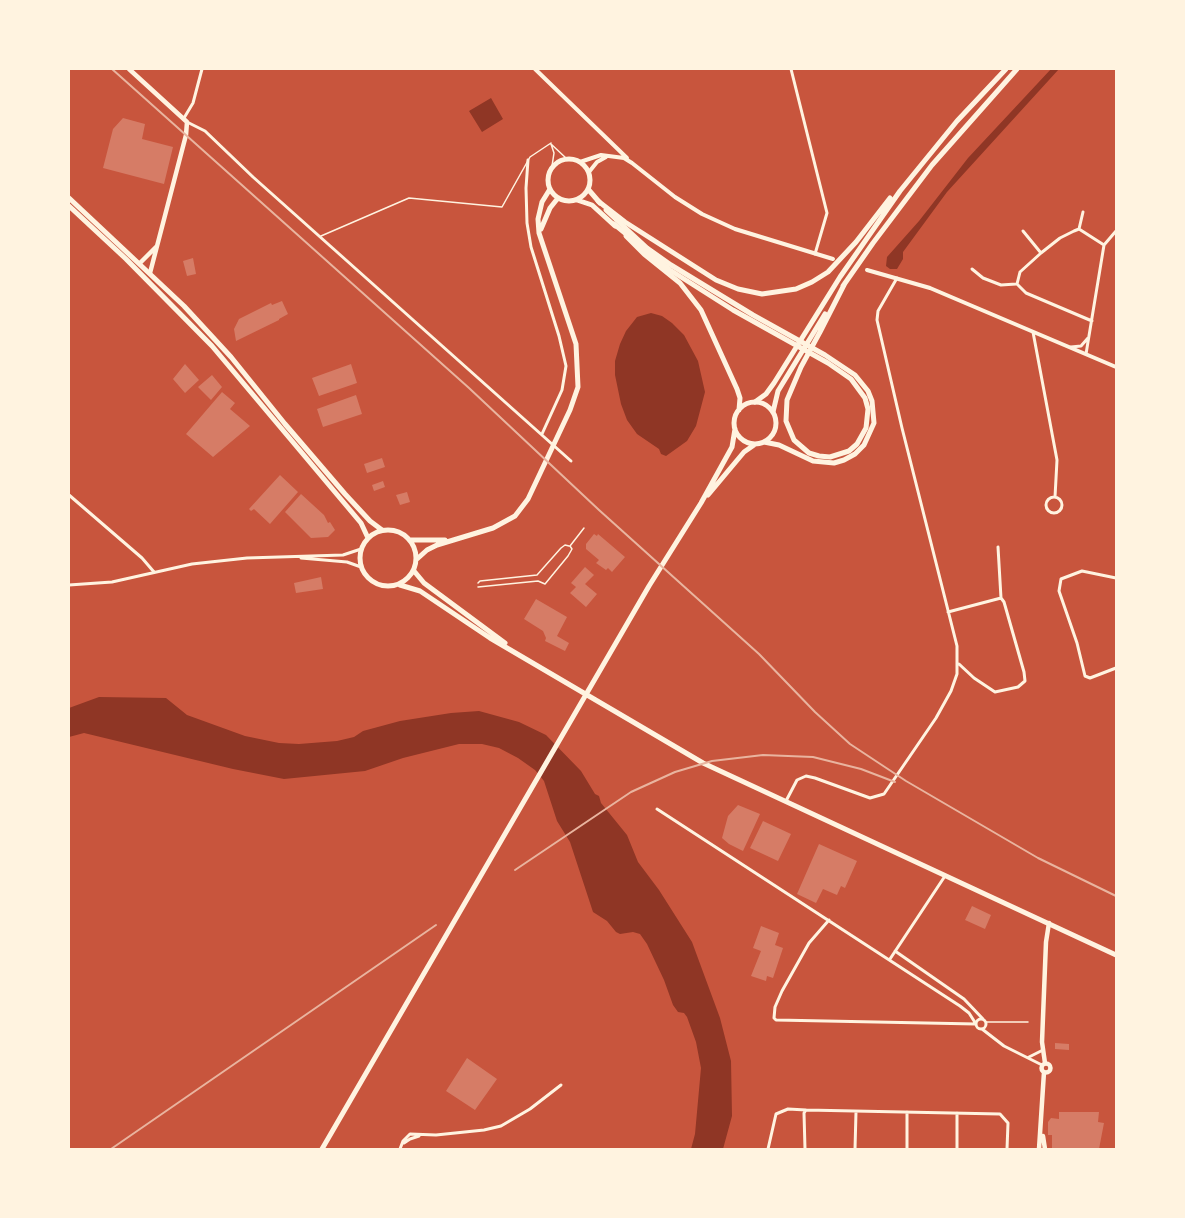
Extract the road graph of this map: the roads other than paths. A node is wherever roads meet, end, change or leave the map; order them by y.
1 (129, 69) edge
2 (202, 69) edge
3 (535, 69) edge
4 (791, 69) edge
5 (1006, 69) edge
6 (1017, 69) edge
7 (186, 120) junction
8 (551, 143) junction
9 (608, 156) junction
10 (567, 159) junction
11 (528, 160) junction
12 (580, 162) junction
13 (632, 163) junction
14 (552, 166) junction
15 (589, 172) junction
16 (550, 189) junction
17 (588, 189) junction
18 (900, 191) junction
19 (69, 198) edge
20 (558, 198) junction
21 (577, 200) junction
22 (598, 201) junction
23 (69, 206) edge
24 (1083, 212) dead end
25 (614, 224) junction
26 (1079, 229) junction
27 (1023, 231) dead end
28 (1116, 231) edge
29 (540, 233) junction
30 (320, 237) junction
31 (158, 245) junction
32 (1104, 245) junction
33 (1041, 253) junction
34 (815, 254) junction
35 (833, 259) dead end
36 (140, 263) junction
37 (972, 269) dead end
38 (867, 270) dead end
39 (150, 273) junction
40 (897, 278) junction
41 (1017, 284) junction
42 (1092, 321) junction
43 (818, 330) junction
44 (1033, 332) junction
45 (1089, 336) junction
46 (1070, 347) junction
47 (1086, 354) junction
48 (1116, 367) edge
49 (755, 402) junction
50 (738, 410) junction
51 (773, 412) junction
52 (735, 429) junction
53 (542, 434) junction
54 (764, 442) junction
55 (756, 444) junction
56 (571, 460) dead end
57 (69, 495) edge
58 (1055, 497) junction
59 (701, 503) junction
60 (584, 528) dead end
61 (382, 530) junction
62 (368, 538) junction
63 (410, 540) junction
64 (450, 540) junction
65 (570, 546) junction
66 (998, 547) dead end
67 (361, 549) junction
68 (288, 557) junction
69 (417, 559) junction
70 (361, 567) junction
71 (414, 571) junction
72 (154, 572) junction
73 (537, 574) junction
74 (1116, 578) edge
75 (538, 581) junction
76 (478, 583) dead end
77 (69, 585) edge
78 (400, 585) junction
79 (478, 587) dead end
80 (1001, 598) junction
81 (948, 612) junction
82 (518, 654) junction
83 (958, 664) junction
84 (1116, 668) edge
85 (785, 802) junction
86 (657, 809) dead end
87 (945, 876) junction
88 (829, 920) junction
89 (1049, 923) junction
90 (895, 951) junction
91 (1116, 955) edge
92 (890, 959) junction
93 (985, 1021) junction
94 (1028, 1022) dead end
95 (976, 1024) junction
96 (982, 1029) junction
97 (1043, 1050) junction
98 (1028, 1058) junction
99 (1043, 1064) junction
100 (561, 1085) dead end
101 (806, 1110) junction
102 (856, 1111) junction
103 (907, 1112) junction
104 (957, 1113) junction
105 (1041, 1130) junction
106 (400, 1148) edge
107 (322, 1149) edge
108 (768, 1149) edge
109 (805, 1149) edge
110 (855, 1149) edge
111 (906, 1149) edge
112 (957, 1149) edge
113 (1007, 1149) edge
114 (1039, 1149) edge
115 (1045, 1149) edge

1 - 7 main road
2 - 7 street
3 - 13 street
4 - 34 street
5 - 18 main road
6 - 43 main road
7 - 30 street
7 - 31 main road
8 - 10 lane
8 - 11 lane
8 - 14 lane
9 - 12 street
9 - 13 street
9 - 15 street
10 - 12 main road
10 - 14 main road
11 - 30 lane
11 - 53 street
12 - 15 main road
13 - 34 street
14 - 16 main road
15 - 17 main road
16 - 20 main road
16 - 29 main road
17 - 21 main road
17 - 22 main road
18 - 22 main road
18 - 49 main road
19 - 36 main road
20 - 21 main road
20 - 29 main road
21 - 25 main road
22 - 54 main road
23 - 62 main road
24 - 26 street
25 - 43 main road
25 - 50 main road
26 - 32 street
26 - 33 street
27 - 33 street
28 - 32 street
29 - 64 main road
30 - 53 street
31 - 36 main road
31 - 39 main road
32 - 42 street
33 - 41 street
34 - 35 street
36 - 39 main road
37 - 41 street
38 - 40 street
39 - 61 main road
40 - 44 street
40 - 81 street
41 - 42 street
42 - 45 street
43 - 51 main road
44 - 46 street
44 - 58 street
45 - 46 street
45 - 47 street
46 - 47 street
47 - 48 street
49 - 50 main road
49 - 51 main road
50 - 52 main road
51 - 54 main road
52 - 55 main road
52 - 59 main road
53 - 56 street
54 - 55 main road
55 - 59 main road
57 - 72 street
58 - 58 street
59 - 107 main road
60 - 65 lane
61 - 62 main road
61 - 63 main road
62 - 67 main road
63 - 64 main road
63 - 69 main road
64 - 69 main road
65 - 73 lane
65 - 75 lane
66 - 80 street
67 - 68 street
67 - 70 main road
68 - 70 street
68 - 72 street
69 - 71 main road
70 - 78 main road
71 - 78 main road
71 - 82 main road
72 - 77 street
73 - 75 lane
73 - 76 lane
74 - 84 street
75 - 79 lane
78 - 82 main road
80 - 81 street
80 - 83 street
81 - 83 street
82 - 85 main road
83 - 85 street
85 - 87 main road
86 - 88 street
87 - 89 main road
87 - 90 street
88 - 92 street
88 - 95 street
89 - 91 main road
89 - 97 main road
90 - 92 street
90 - 93 street
92 - 95 street
93 - 94 lane
93 - 95 street
93 - 96 street
95 - 96 street
96 - 98 street
97 - 98 street
97 - 99 main road
98 - 99 street
99 - 105 main road
100 - 106 street
101 - 102 street
101 - 108 street
101 - 109 street
102 - 103 street
102 - 110 street
103 - 104 street
103 - 111 street
104 - 112 street
104 - 113 street
105 - 114 main road
105 - 115 main road

